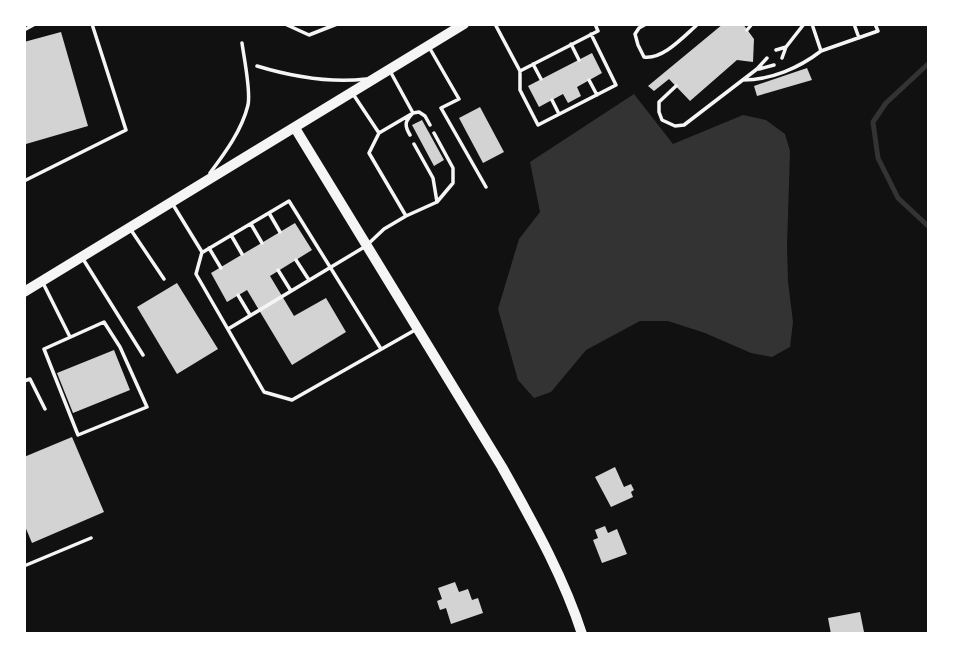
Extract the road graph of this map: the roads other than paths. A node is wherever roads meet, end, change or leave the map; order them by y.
1 (35, 24) edge
2 (92, 24) edge
3 (285, 24) edge
4 (337, 24) edge
5 (464, 24) edge
6 (495, 24) edge
7 (594, 24) edge
8 (646, 24) edge
9 (698, 24) edge
10 (752, 24) edge
11 (804, 24) edge
12 (812, 24) edge
13 (854, 24) edge
14 (875, 24) edge
15 (24, 30) edge
16 (747, 30) dead end
17 (591, 34) junction
18 (859, 38) junction
19 (242, 43) dead end
20 (571, 44) junction
21 (428, 45) junction
22 (786, 47) junction
23 (776, 50) dead end
24 (821, 51) junction
25 (767, 58) dead end
26 (782, 58) dead end
27 (579, 60) dead end
28 (533, 64) junction
29 (774, 65) dead end
30 (257, 66) dead end
31 (389, 69) junction
32 (757, 69) junction
33 (520, 71) junction
34 (376, 78) junction
35 (541, 79) dead end
36 (589, 80) dead end
37 (743, 80) junction
38 (676, 86) dead end
39 (352, 92) junction
40 (597, 95) junction
41 (552, 100) dead end
42 (413, 113) junction
43 (559, 114) junction
44 (430, 125) dead end
45 (295, 128) junction
46 (379, 133) junction
47 (434, 133) dead end
48 (410, 135) dead end
49 (414, 144) dead end
50 (24, 181) edge
51 (200, 186) junction
52 (486, 187) dead end
53 (437, 202) junction
54 (172, 203) junction
55 (269, 212) junction
56 (406, 216) junction
57 (251, 224) junction
58 (130, 228) junction
59 (280, 232) dead end
60 (231, 235) junction
61 (262, 243) dead end
62 (366, 246) junction
63 (209, 248) junction
64 (202, 252) junction
65 (243, 254) dead end
66 (82, 257) junction
67 (296, 260) dead end
68 (330, 267) junction
69 (220, 268) dead end
70 (278, 270) dead end
71 (164, 279) dead end
72 (309, 280) junction
73 (42, 281) junction
74 (291, 291) junction
75 (24, 292) edge
76 (238, 296) dead end
77 (251, 315) junction
78 (228, 329) junction
79 (417, 329) junction
80 (70, 337) junction
81 (381, 349) junction
82 (143, 355) dead end
83 (24, 381) edge
84 (45, 409) dead end
85 (91, 538) dead end
86 (24, 566) edge
87 (582, 634) edge

1 - 15 lane
2 - 50 lane
3 - 4 lane
5 - 21 main road
6 - 33 lane
7 - 17 lane
8 - 9 lane
10 - 16 lane
11 - 22 lane
12 - 24 lane
13 - 18 lane
14 - 18 lane
17 - 20 lane
17 - 40 lane
18 - 24 lane
19 - 51 lane
20 - 27 lane
20 - 28 lane
21 - 31 main road
21 - 52 lane
22 - 23 lane
22 - 26 lane
24 - 37 lane
25 - 32 lane
28 - 33 lane
28 - 35 lane
29 - 32 lane
30 - 34 lane
31 - 34 main road
31 - 42 lane
32 - 37 lane
33 - 43 lane
34 - 39 main road
36 - 40 lane
37 - 38 lane
39 - 45 main road
39 - 46 lane
40 - 43 lane
41 - 43 lane
42 - 44 lane
42 - 46 lane
42 - 48 lane
45 - 51 main road
45 - 62 street
46 - 56 lane
47 - 53 lane
49 - 53 lane
51 - 54 main road
53 - 56 lane
54 - 58 main road
54 - 64 lane
55 - 57 lane
55 - 59 lane
55 - 68 lane
56 - 62 lane
57 - 60 lane
57 - 61 lane
58 - 66 main road
58 - 71 lane
60 - 63 lane
60 - 65 lane
62 - 68 lane
62 - 79 street
63 - 64 lane
63 - 69 lane
64 - 78 lane
66 - 73 main road
66 - 82 lane
67 - 72 lane
68 - 72 lane
68 - 81 lane
70 - 74 lane
72 - 74 lane
73 - 75 main road
73 - 80 lane
74 - 77 lane
76 - 77 lane
77 - 78 lane
78 - 81 lane
79 - 81 lane
79 - 87 street
80 - 80 lane
83 - 84 lane
85 - 86 lane

